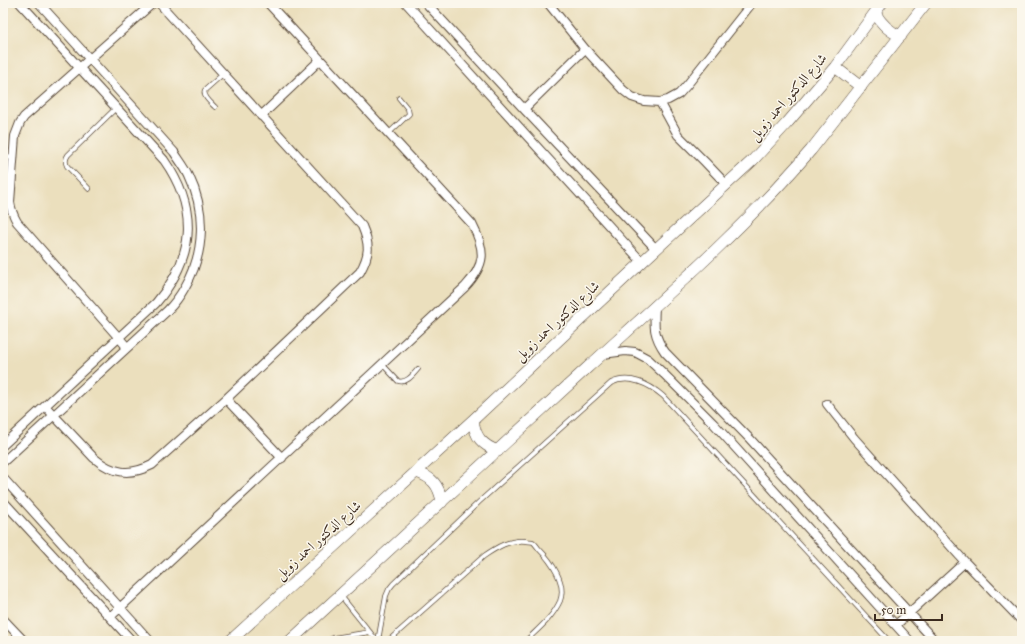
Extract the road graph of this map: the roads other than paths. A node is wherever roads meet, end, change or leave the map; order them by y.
1 (20, 3) edge
2 (39, 3) edge
3 (154, 3) edge
4 (159, 3) edge
5 (268, 3) edge
6 (406, 3) edge
7 (426, 3) edge
8 (548, 3) edge
9 (752, 3) edge
10 (882, 3) edge
11 (926, 3) edge
12 (875, 13) junction
13 (901, 36) junction
14 (586, 49) junction
15 (89, 59) junction
16 (320, 60) junction
17 (835, 67) junction
18 (80, 68) junction
19 (223, 74) junction
20 (862, 87) junction
21 (399, 98) dead end
22 (660, 102) junction
23 (215, 107) dead end
24 (116, 108) junction
25 (524, 109) junction
26 (262, 116) junction
27 (388, 133) junction
28 (13, 157) junction
29 (3, 158) edge
30 (726, 184) junction
31 (89, 189) dead end
32 (656, 249) junction
33 (642, 262) junction
34 (655, 306) junction
35 (119, 338) junction
36 (127, 347) junction
37 (603, 354) junction
38 (383, 365) junction
39 (418, 369) dead end
40 (226, 399) junction
41 (827, 404) dead end
42 (45, 406) junction
43 (725, 413) junction
44 (54, 415) junction
45 (473, 420) junction
46 (714, 424) junction
47 (3, 445) edge
48 (498, 451) junction
49 (282, 458) junction
50 (3, 462) edge
51 (416, 472) junction
52 (3, 478) edge
53 (3, 501) edge
54 (442, 502) junction
55 (965, 562) junction
56 (340, 595) junction
57 (120, 608) junction
58 (910, 614) junction
59 (110, 617) junction
60 (3, 619) edge
61 (1022, 621) edge
62 (896, 626) junction
63 (370, 632) junction
64 (24, 641) edge
65 (132, 641) edge
66 (150, 641) edge
67 (230, 641) edge
68 (290, 641) edge
69 (328, 641) edge
70 (377, 641) edge
71 (388, 641) edge
72 (526, 641) edge
73 (889, 641) edge
74 (910, 641) edge
75 (935, 641) edge

1 - 18 street
2 - 15 street
3 - 15 street
4 - 19 street
5 - 16 street
6 - 33 street
7 - 25 street
8 - 14 street
9 - 22 street
10 - 12 street, شارع الدكتور احمد زويل
11 - 13 street
12 - 13 street
12 - 17 street, شارع الدكتور احمد زويل
13 - 20 street
14 - 22 street
14 - 25 street
15 - 18 street
15 - 36 street
16 - 26 street
16 - 27 street
17 - 20 street
17 - 30 street, شارع الدكتور احمد زويل
18 - 24 street
18 - 28 street
19 - 23 lane
19 - 26 street
20 - 34 street
21 - 27 lane
22 - 30 street
24 - 31 lane
24 - 35 street
25 - 32 street
26 - 40 street
27 - 38 street
28 - 29 lane
28 - 35 street
30 - 32 street, شارع الدكتور احمد زويل
32 - 33 street, شارع الدكتور احمد زويل
33 - 45 street, شارع الدكتور احمد زويل
34 - 37 street
34 - 43 street
35 - 36 street
35 - 42 street
36 - 44 street
37 - 46 street
37 - 48 street
38 - 39 lane
38 - 49 street
40 - 44 street
40 - 49 street
41 - 55 street
42 - 44 street
42 - 47 street
43 - 46 street
43 - 58 street
44 - 50 street
45 - 48 street
45 - 51 street, شارع الدكتور احمد زويل
46 - 62 street
48 - 54 street
49 - 57 street
51 - 54 street
51 - 67 street, شارع الدكتور احمد زويل
52 - 57 street
53 - 59 street
54 - 56 street
55 - 58 street
55 - 61 street
56 - 63 lane
56 - 68 street
57 - 59 street
57 - 66 street
58 - 62 street
58 - 75 street
59 - 65 street
60 - 64 street
62 - 74 street
63 - 69 lane
63 - 70 lane
70 - 73 lane
71 - 72 lane

